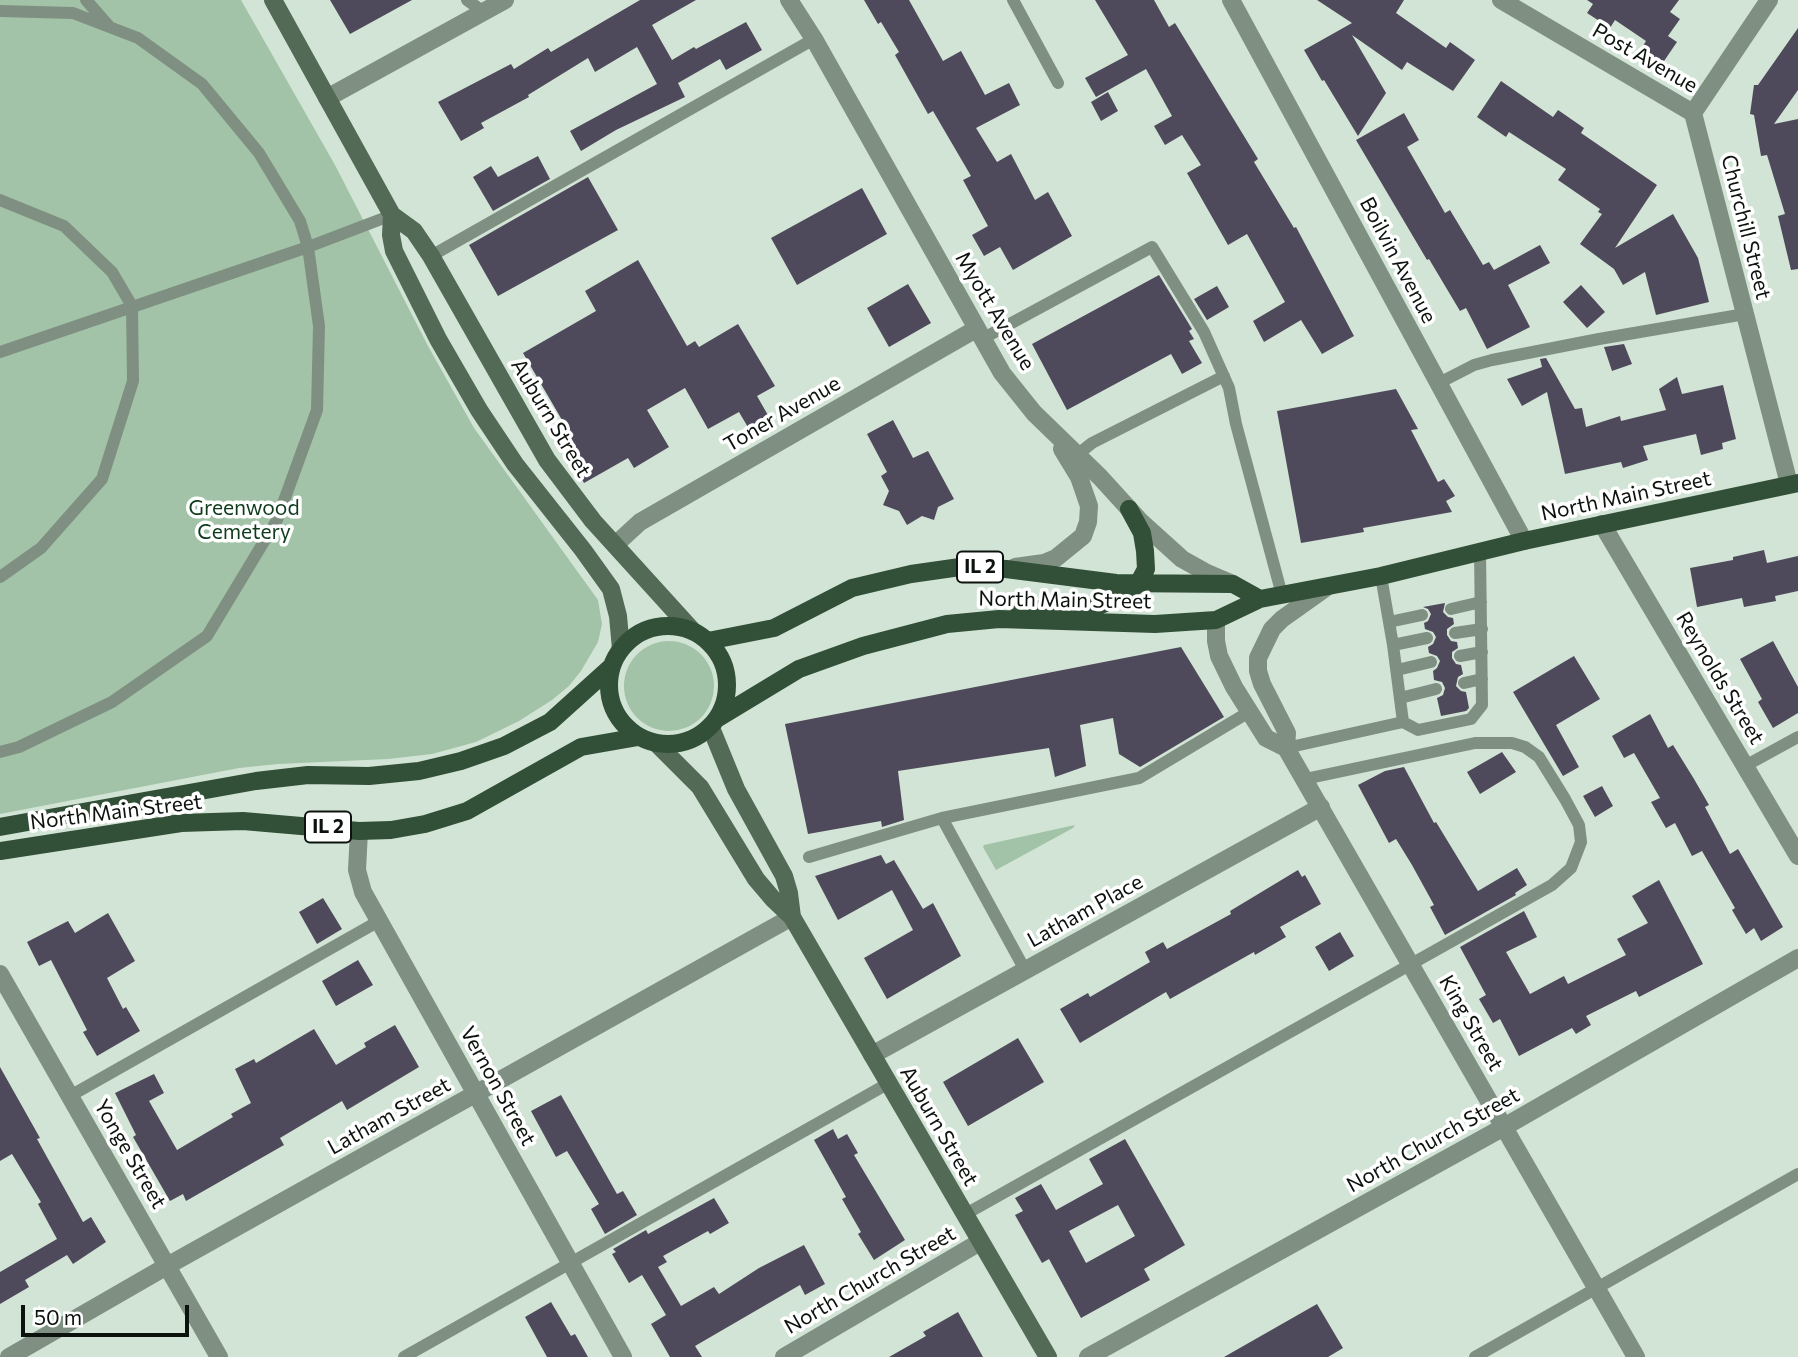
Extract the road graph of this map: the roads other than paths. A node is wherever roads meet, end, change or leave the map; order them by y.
1 (86, 0) edge
2 (273, 0) edge
3 (467, 0) edge
4 (505, 0) edge
5 (789, 0) edge
6 (1013, 0) edge
7 (1231, 0) edge
8 (1501, 0) edge
9 (1769, 0) edge
10 (0, 11) edge
11 (484, 12) junction
12 (111, 27) junction
13 (814, 39) junction
14 (1058, 83) dead end
15 (327, 98) junction
16 (1693, 113) junction
17 (0, 200) edge
18 (392, 215) junction
19 (308, 247) junction
20 (431, 256) junction
21 (132, 306) junction
22 (1745, 314) junction
23 (979, 334) junction
24 (0, 352) edge
25 (1224, 376) junction
26 (1438, 383) junction
27 (1049, 428) junction
28 (1077, 455) junction
29 (1794, 483) edge
30 (1129, 509) junction
31 (1602, 524) junction
32 (1524, 541) junction
33 (615, 545) junction
34 (1480, 552) junction
35 (1006, 569) junction
36 (1381, 576) junction
37 (0, 577) edge
38 (1138, 584) junction
39 (1233, 584) junction
40 (1330, 586) junction
41 (1282, 595) junction
42 (1259, 599) junction
43 (1481, 602) junction
44 (1451, 609) dead end
45 (1422, 615) dead end
46 (999, 619) junction
47 (1216, 620) junction
48 (1389, 622) junction
49 (1482, 629) junction
50 (692, 630) junction
51 (1455, 633) dead end
52 (1427, 638) dead end
53 (708, 641) junction
54 (1393, 645) junction
55 (621, 649) junction
56 (1482, 652) junction
57 (1460, 656) dead end
58 (1431, 663) dead end
59 (611, 667) junction
60 (1397, 670) junction
61 (1482, 679) junction
62 (1465, 683) dead end
63 (1436, 690) dead end
64 (1400, 698) junction
65 (1249, 712) junction
66 (1404, 722) junction
67 (714, 723) junction
68 (638, 737) junction
69 (1798, 737) edge
70 (657, 744) junction
71 (1286, 748) junction
72 (0, 752) edge
73 (1745, 766) junction
74 (1305, 779) junction
75 (1321, 807) junction
76 (942, 818) junction
77 (0, 827) edge
78 (359, 831) junction
79 (0, 851) edge
80 (1798, 856) edge
81 (809, 857) dead end
82 (792, 917) junction
83 (379, 922) junction
84 (1798, 958) edge
85 (1410, 964) junction
86 (1026, 970) junction
87 (0, 974) edge
88 (873, 1055) junction
89 (889, 1083) junction
90 (476, 1093) junction
91 (70, 1096) junction
92 (1504, 1127) junction
93 (1798, 1174) edge
94 (964, 1215) junction
95 (980, 1242) junction
96 (569, 1263) junction
97 (167, 1266) junction
98 (1597, 1288) junction
99 (9, 1357) edge
100 (219, 1357) edge
101 (404, 1357) edge
102 (623, 1357) edge
103 (784, 1357) edge
104 (1048, 1357) edge
105 (1088, 1357) edge
106 (1475, 1357) edge
107 (1636, 1357) edge

1 - 12 lane
2 - 15 main road, Auburn Street
3 - 11 lane
4 - 11 street
5 - 13 street, Myott Avenue
6 - 14 lane
7 - 26 street, Boilvin Avenue
8 - 16 street, Post Avenue
9 - 16 street
10 - 12 lane
11 - 15 street
12 - 19 lane
13 - 20 lane
13 - 23 street, Myott Avenue
15 - 18 main road, Auburn Street
16 - 22 street, Churchill Street
17 - 21 lane
18 - 19 lane
18 - 20 main road, Auburn Street
18 - 55 main road, Auburn Street
19 - 21 lane
19 - 72 lane
20 - 33 main road, Auburn Street
21 - 24 lane
21 - 37 lane
22 - 26 lane
22 - 29 street, Churchill Street
23 - 25 lane
23 - 27 street, Myott Avenue
23 - 33 street, Toner Avenue
25 - 28 lane
25 - 41 lane
26 - 32 street, Boilvin Avenue
27 - 28 street, Myott Avenue
27 - 35 street
28 - 30 street, Myott Avenue
29 - 31 main road, North Main Street
30 - 38 main road
30 - 39 street, Myott Avenue
31 - 32 main road, North Main Street
31 - 73 street, Reynolds Street
32 - 34 main road, North Main Street
33 - 50 main road, Auburn Street
34 - 36 main road, North Main Street
34 - 43 lane
35 - 38 main road, North Main Street / IL 2
35 - 53 main road, North Main Street / IL 2
36 - 40 main road, North Main Street
36 - 48 lane
38 - 39 main road, North Main Street / IL 2
38 - 46 main road
39 - 42 main road, North Main Street / IL 2
40 - 41 main road, North Main Street
40 - 71 street, King Street
41 - 42 main road, North Main Street
42 - 47 main road, North Main Street
43 - 44 lane
43 - 49 lane
45 - 48 lane
46 - 47 main road, North Main Street
46 - 67 main road, North Main Street
47 - 65 street, King Street
48 - 54 lane
49 - 51 lane
49 - 56 lane
50 - 53 main road
50 - 55 main road
52 - 54 lane
53 - 67 main road
54 - 60 lane
55 - 59 main road
56 - 57 lane
56 - 61 lane
58 - 60 lane
59 - 68 main road
59 - 77 main road, North Main Street
60 - 64 lane
61 - 62 lane
61 - 66 lane
63 - 64 lane
64 - 66 lane
65 - 71 street, King Street
65 - 76 lane
66 - 71 lane
67 - 70 main road
67 - 82 main road, Auburn Street
68 - 70 main road
68 - 78 main road, North Main Street / IL 2
69 - 73 lane
70 - 82 main road, Auburn Street
71 - 74 street, King Street
73 - 80 street, Reynolds Street
74 - 75 street, King Street
74 - 85 lane
75 - 85 street, King Street
75 - 86 street, Latham Place
76 - 81 lane
76 - 86 lane
78 - 79 main road, North Main Street / IL 2
78 - 83 street, Vernon Street
82 - 88 main road, Auburn Street
82 - 90 street, Latham Street
83 - 90 street, Vernon Street
83 - 91 lane
84 - 92 street, North Church Street
85 - 92 street, King Street
85 - 94 lane
86 - 88 street, Latham Place
87 - 91 street, Yonge Street
88 - 89 main road, Auburn Street
89 - 94 main road, Auburn Street
89 - 96 lane
90 - 96 street, Vernon Street
90 - 97 street, Latham Street
91 - 97 street, Yonge Street
92 - 98 street, King Street
92 - 105 street, North Church Street
93 - 98 lane
94 - 95 main road, Auburn Street
95 - 103 street, North Church Street
95 - 104 main road, Auburn Street
96 - 101 lane
96 - 102 street, Vernon Street
97 - 99 street, Latham Street
97 - 100 street, Yonge Street
98 - 106 lane
98 - 107 street, King Street

